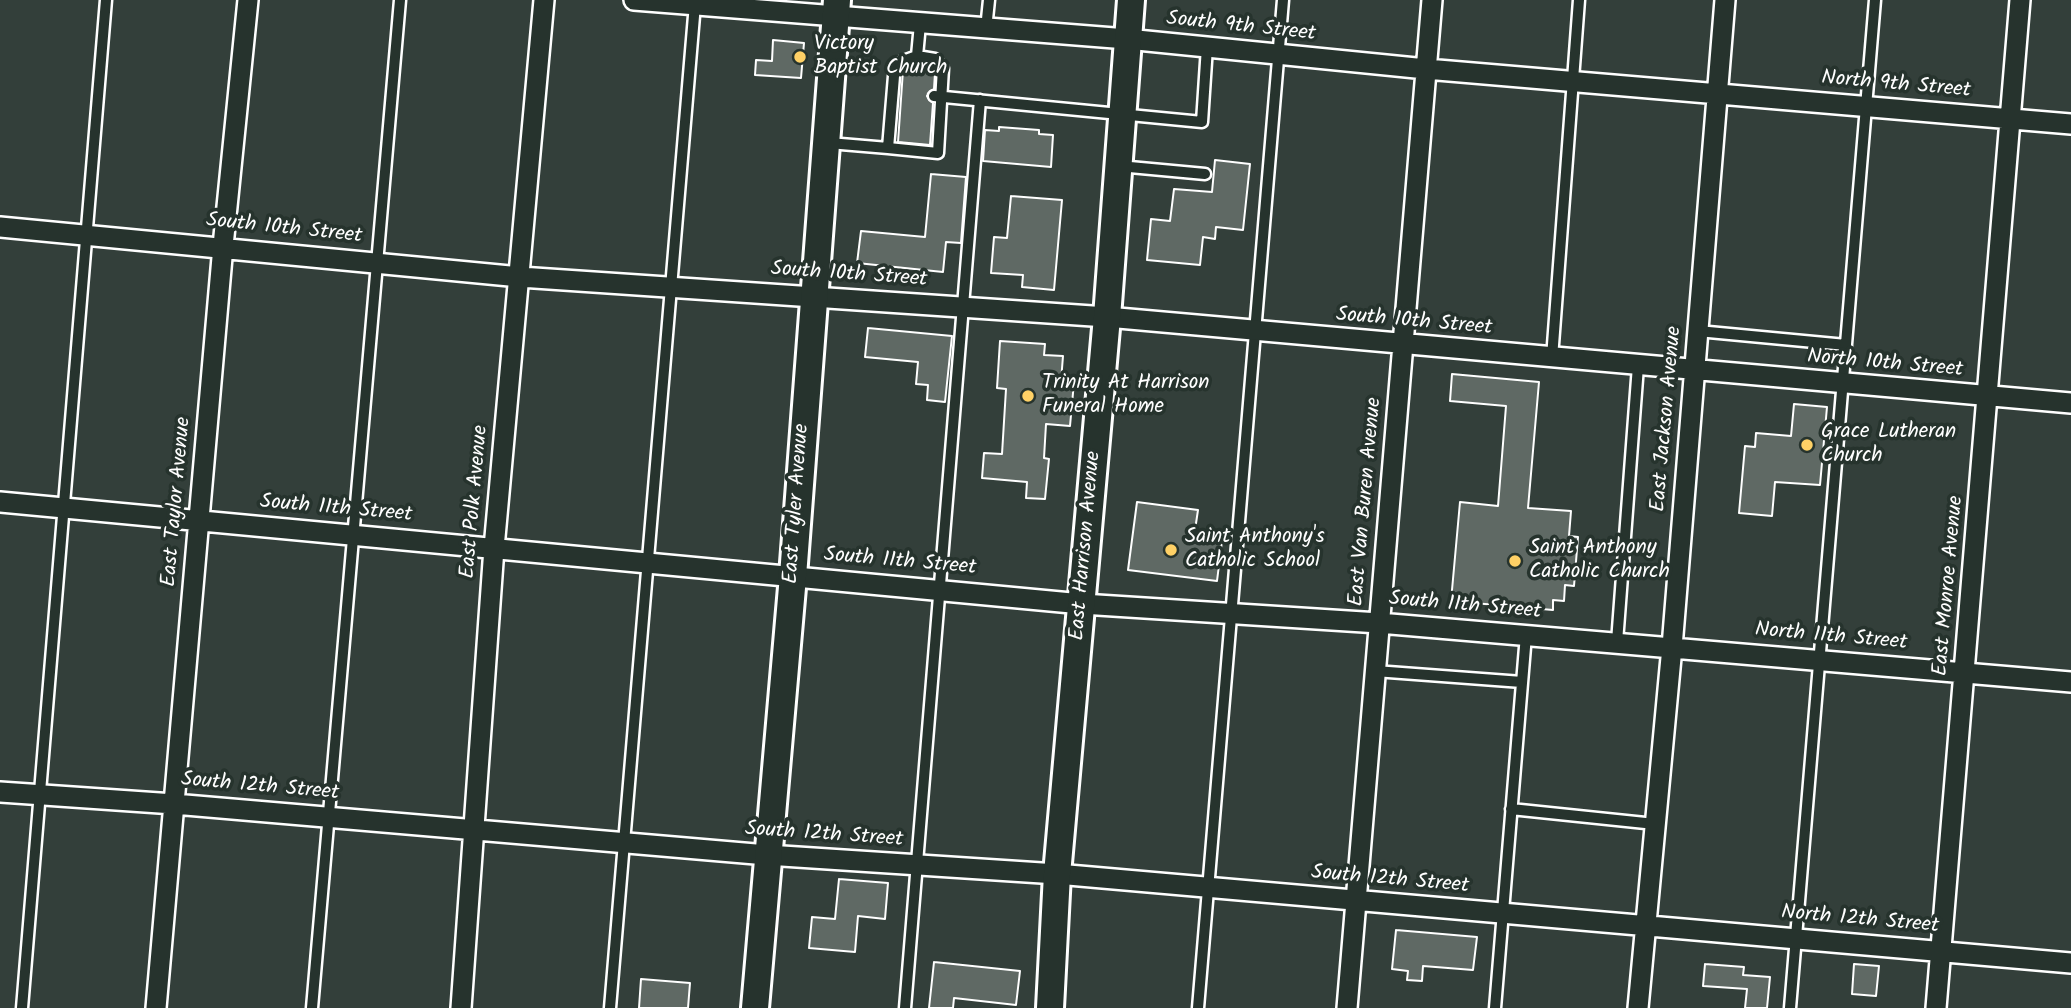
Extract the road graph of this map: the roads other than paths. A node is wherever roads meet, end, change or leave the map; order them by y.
1 (106, 0) edge
2 (248, 0) edge
3 (400, 0) edge
4 (544, 0) edge
5 (634, 0) edge
6 (989, 0) edge
7 (1131, 0) edge
8 (1283, 0) edge
9 (1432, 0) edge
10 (1579, 0) edge
11 (1725, 0) edge
12 (1875, 0) edge
13 (2020, 0) edge
14 (695, 3) edge
15 (837, 9) edge
16 (920, 24) junction
17 (986, 29) junction
18 (1127, 39) junction
19 (1207, 47) junction
20 (1279, 54) junction
21 (917, 56) junction
22 (1426, 69) junction
23 (1573, 81) junction
24 (1717, 93) junction
25 (938, 96) junction
26 (980, 100) junction
27 (1866, 106) junction
28 (1122, 113) junction
29 (2011, 118) junction
30 (2071, 124) edge
31 (826, 143) junction
32 (888, 148) junction
33 (1118, 166) junction
34 (1205, 174) dead end
35 (0, 227) edge
36 (88, 234) junction
37 (223, 246) junction
38 (376, 262) junction
39 (520, 277) junction
40 (670, 287) junction
41 (814, 296) junction
42 (963, 307) junction
43 (1107, 317) junction
44 (1255, 331) junction
45 (1698, 331) junction
46 (1402, 345) junction
47 (1846, 345) junction
48 (1552, 358) junction
49 (1638, 366) junction
50 (1695, 371) junction
51 (1842, 384) junction
52 (1988, 397) junction
53 (2071, 403) edge
54 (0, 502) edge
55 (63, 508) junction
56 (199, 520) junction
57 (353, 534) junction
58 (494, 548) junction
59 (648, 562) junction
60 (793, 576) junction
61 (940, 590) junction
62 (1082, 604) junction
63 (1231, 613) junction
64 (1379, 623) junction
65 (1526, 635) junction
66 (1617, 642) junction
67 (1672, 647) junction
68 (1820, 659) junction
69 (1375, 671) junction
70 (1966, 672) junction
71 (1522, 682) junction
72 (2071, 682) edge
73 (0, 792) edge
74 (38, 795) junction
75 (174, 804) junction
76 (1511, 809) junction
77 (330, 817) junction
78 (1655, 824) junction
79 (476, 830) junction
80 (625, 843) junction
81 (767, 855) junction
82 (916, 865) junction
83 (1056, 874) junction
84 (1207, 887) junction
85 (1356, 900) junction
86 (1502, 914) junction
87 (1645, 926) junction
88 (1796, 938) junction
89 (1941, 951) junction
90 (2071, 964) edge
91 (22, 1008) edge
92 (156, 1008) edge
93 (312, 1008) edge
94 (461, 1008) edge
95 (610, 1008) edge
96 (755, 1008) edge
97 (905, 1008) edge
98 (1050, 1008) edge
99 (1198, 1008) edge
100 (1347, 1008) edge
101 (1495, 1008) edge
102 (1638, 1008) edge
103 (1790, 1008) edge
104 (1936, 1008) edge

1 - 36 lane
2 - 37 street, East Taylor Avenue
3 - 38 lane
4 - 39 street, East Polk Avenue
5 - 14 street, South 9th Street
6 - 17 lane
7 - 18 main road, East Harrison Avenue
8 - 20 lane
9 - 22 street, East Van Buren Avenue
10 - 23 lane
11 - 24 street, East Jackson Avenue
12 - 27 lane
13 - 29 street, East Monroe Avenue
14 - 15 street, South 9th Street
14 - 40 lane
15 - 16 street, South 9th Street
15 - 31 main road, East Tyler Avenue
16 - 17 street, South 9th Street
16 - 21 lane
17 - 18 street, South 9th Street
18 - 19 street, South 9th Street
18 - 28 main road, East Harrison Avenue
19 - 20 street, South 9th Street
19 - 28 lane
20 - 22 street, South 9th Street
20 - 44 lane
21 - 25 lane
21 - 32 lane
22 - 23 street, South 9th Street
22 - 46 street, East Van Buren Avenue
23 - 24 street, South 9th Street
23 - 48 lane
24 - 27 street, North 9th Street
24 - 45 street, East Jackson Avenue
25 - 26 lane
25 - 32 lane
26 - 28 lane
26 - 42 lane
27 - 29 street, North 9th Street
27 - 47 lane
28 - 33 main road, East Harrison Avenue
29 - 30 street, North 9th Street
29 - 52 street, East Monroe Avenue
31 - 32 lane
31 - 41 main road, East Tyler Avenue
33 - 34 lane
33 - 43 main road, East Harrison Avenue
35 - 36 street, South 10th Street
36 - 37 street, South 10th Street
36 - 55 lane
37 - 38 street, South 10th Street
37 - 56 street, East Taylor Avenue
38 - 39 street, South 10th Street
38 - 57 lane
39 - 40 street, South 10th Street
39 - 58 street, East Polk Avenue
40 - 41 street, South 10th Street
40 - 59 lane
41 - 42 street, South 10th Street
41 - 60 main road, East Tyler Avenue
42 - 43 street, South 10th Street
42 - 61 lane
43 - 44 street, South 10th Street
43 - 62 main road, East Harrison Avenue
44 - 46 street, South 10th Street
44 - 63 lane
45 - 47 lane
45 - 50 street, East Jackson Avenue
46 - 48 street, South 10th Street
46 - 64 street, East Van Buren Avenue
47 - 51 lane
48 - 49 street, South 10th Street
49 - 50 street, South 10th Street
49 - 66 lane
50 - 51 street, North 10th Street
50 - 67 street, East Jackson Avenue
51 - 52 street, North 10th Street
51 - 68 lane
52 - 53 street, North 10th Street
52 - 70 street, East Monroe Avenue
54 - 55 street, South 11th Street
55 - 56 street, South 11th Street
55 - 74 lane
56 - 57 street, South 11th Street
56 - 75 street, East Taylor Avenue
57 - 58 street, South 11th Street
57 - 77 lane
58 - 59 street, South 11th Street
58 - 79 street, East Polk Avenue
59 - 60 street, South 11th Street
59 - 80 lane
60 - 61 street, South 11th Street
60 - 81 main road, East Tyler Avenue
61 - 62 street, South 11th Street
61 - 82 lane
62 - 63 street, South 11th Street
62 - 83 main road, East Harrison Avenue
63 - 64 street, South 11th Street
63 - 84 lane
64 - 65 street, South 11th Street
64 - 69 street, East Van Buren Avenue
65 - 66 street, South 11th Street
65 - 71 lane
66 - 67 street, South 11th Street
67 - 68 street, North 11th Street
67 - 78 street, East Jackson Avenue
68 - 70 street, North 11th Street
68 - 88 lane
69 - 71 lane
69 - 85 street, East Van Buren Avenue
70 - 72 street, North 11th Street
70 - 89 street, East Monroe Avenue
71 - 76 lane
73 - 74 street, South 12th Street
74 - 75 street, South 12th Street
74 - 91 lane
75 - 77 street, South 12th Street
75 - 92 street, East Taylor Avenue
76 - 78 lane
76 - 86 lane
77 - 79 street, South 12th Street
77 - 93 lane
78 - 87 street, East Jackson Avenue
79 - 80 street, South 12th Street
79 - 94 street, East Polk Avenue
80 - 81 street, South 12th Street
80 - 95 lane
81 - 82 street, South 12th Street
81 - 96 main road, East Tyler Avenue
82 - 83 street, South 12th Street
82 - 97 lane
83 - 84 street, South 12th Street
83 - 98 main road, East Harrison Avenue
84 - 85 street, South 12th Street
84 - 99 lane
85 - 86 street, South 12th Street
85 - 100 street, East Van Buren Avenue
86 - 87 street, South 12th Street
86 - 101 lane
87 - 88 street, North 12th Street
87 - 102 street, East Jackson Avenue
88 - 89 street, North 12th Street
88 - 103 lane
89 - 90 street, North 12th Street
89 - 104 street, East Monroe Avenue

